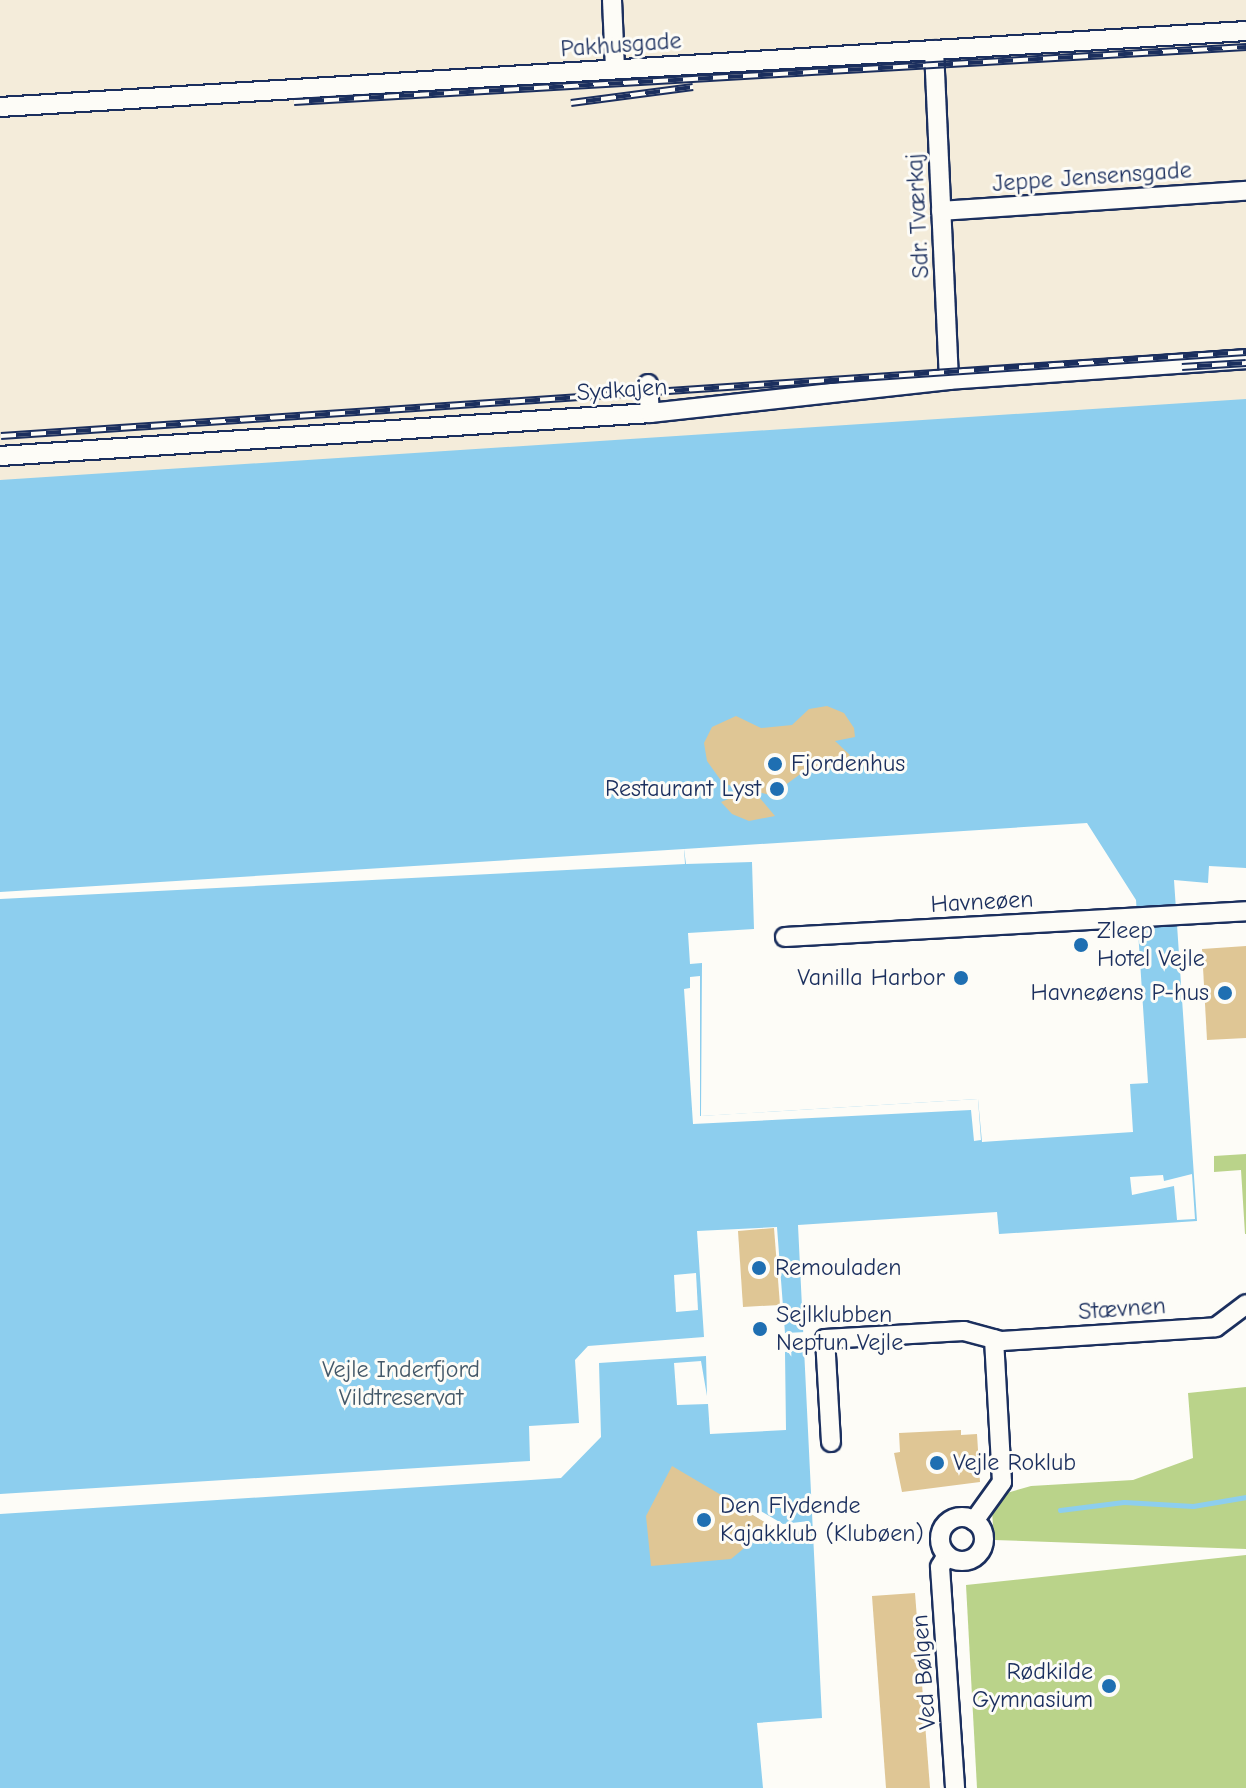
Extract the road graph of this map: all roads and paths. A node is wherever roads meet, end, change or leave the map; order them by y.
1 (612, 0) edge
2 (1246, 31) edge
3 (934, 50) junction
4 (615, 69) junction
5 (0, 107) edge
6 (1246, 191) edge
7 (941, 211) junction
8 (1246, 359) edge
9 (949, 380) junction
10 (648, 384) dead end
11 (650, 413) junction
12 (0, 456) edge
13 (1246, 911) edge
14 (785, 937) dead end
15 (1246, 1304) edge
16 (994, 1339) junction
17 (831, 1442) dead end
18 (974, 1521) junction
19 (947, 1555) junction
20 (955, 1788) edge

1 - 4 street
2 - 3 street, Pakhusgade
3 - 4 street, Pakhusgade
3 - 7 street, Sdr. Tværkaj
4 - 5 street, Pakhusgade
6 - 7 street, Jeppe Jensensgade
7 - 9 street, Sdr. Tværkaj
8 - 9 street, Sydkajen
9 - 11 street, Sydkajen
10 - 11 street
11 - 12 street, Sydkajen
13 - 14 street, Havneøen
15 - 16 street, Stævnen
16 - 17 street, Stævnen
16 - 18 street
18 - 19 street
18 - 19 street
19 - 20 street, Ved Bølgen

